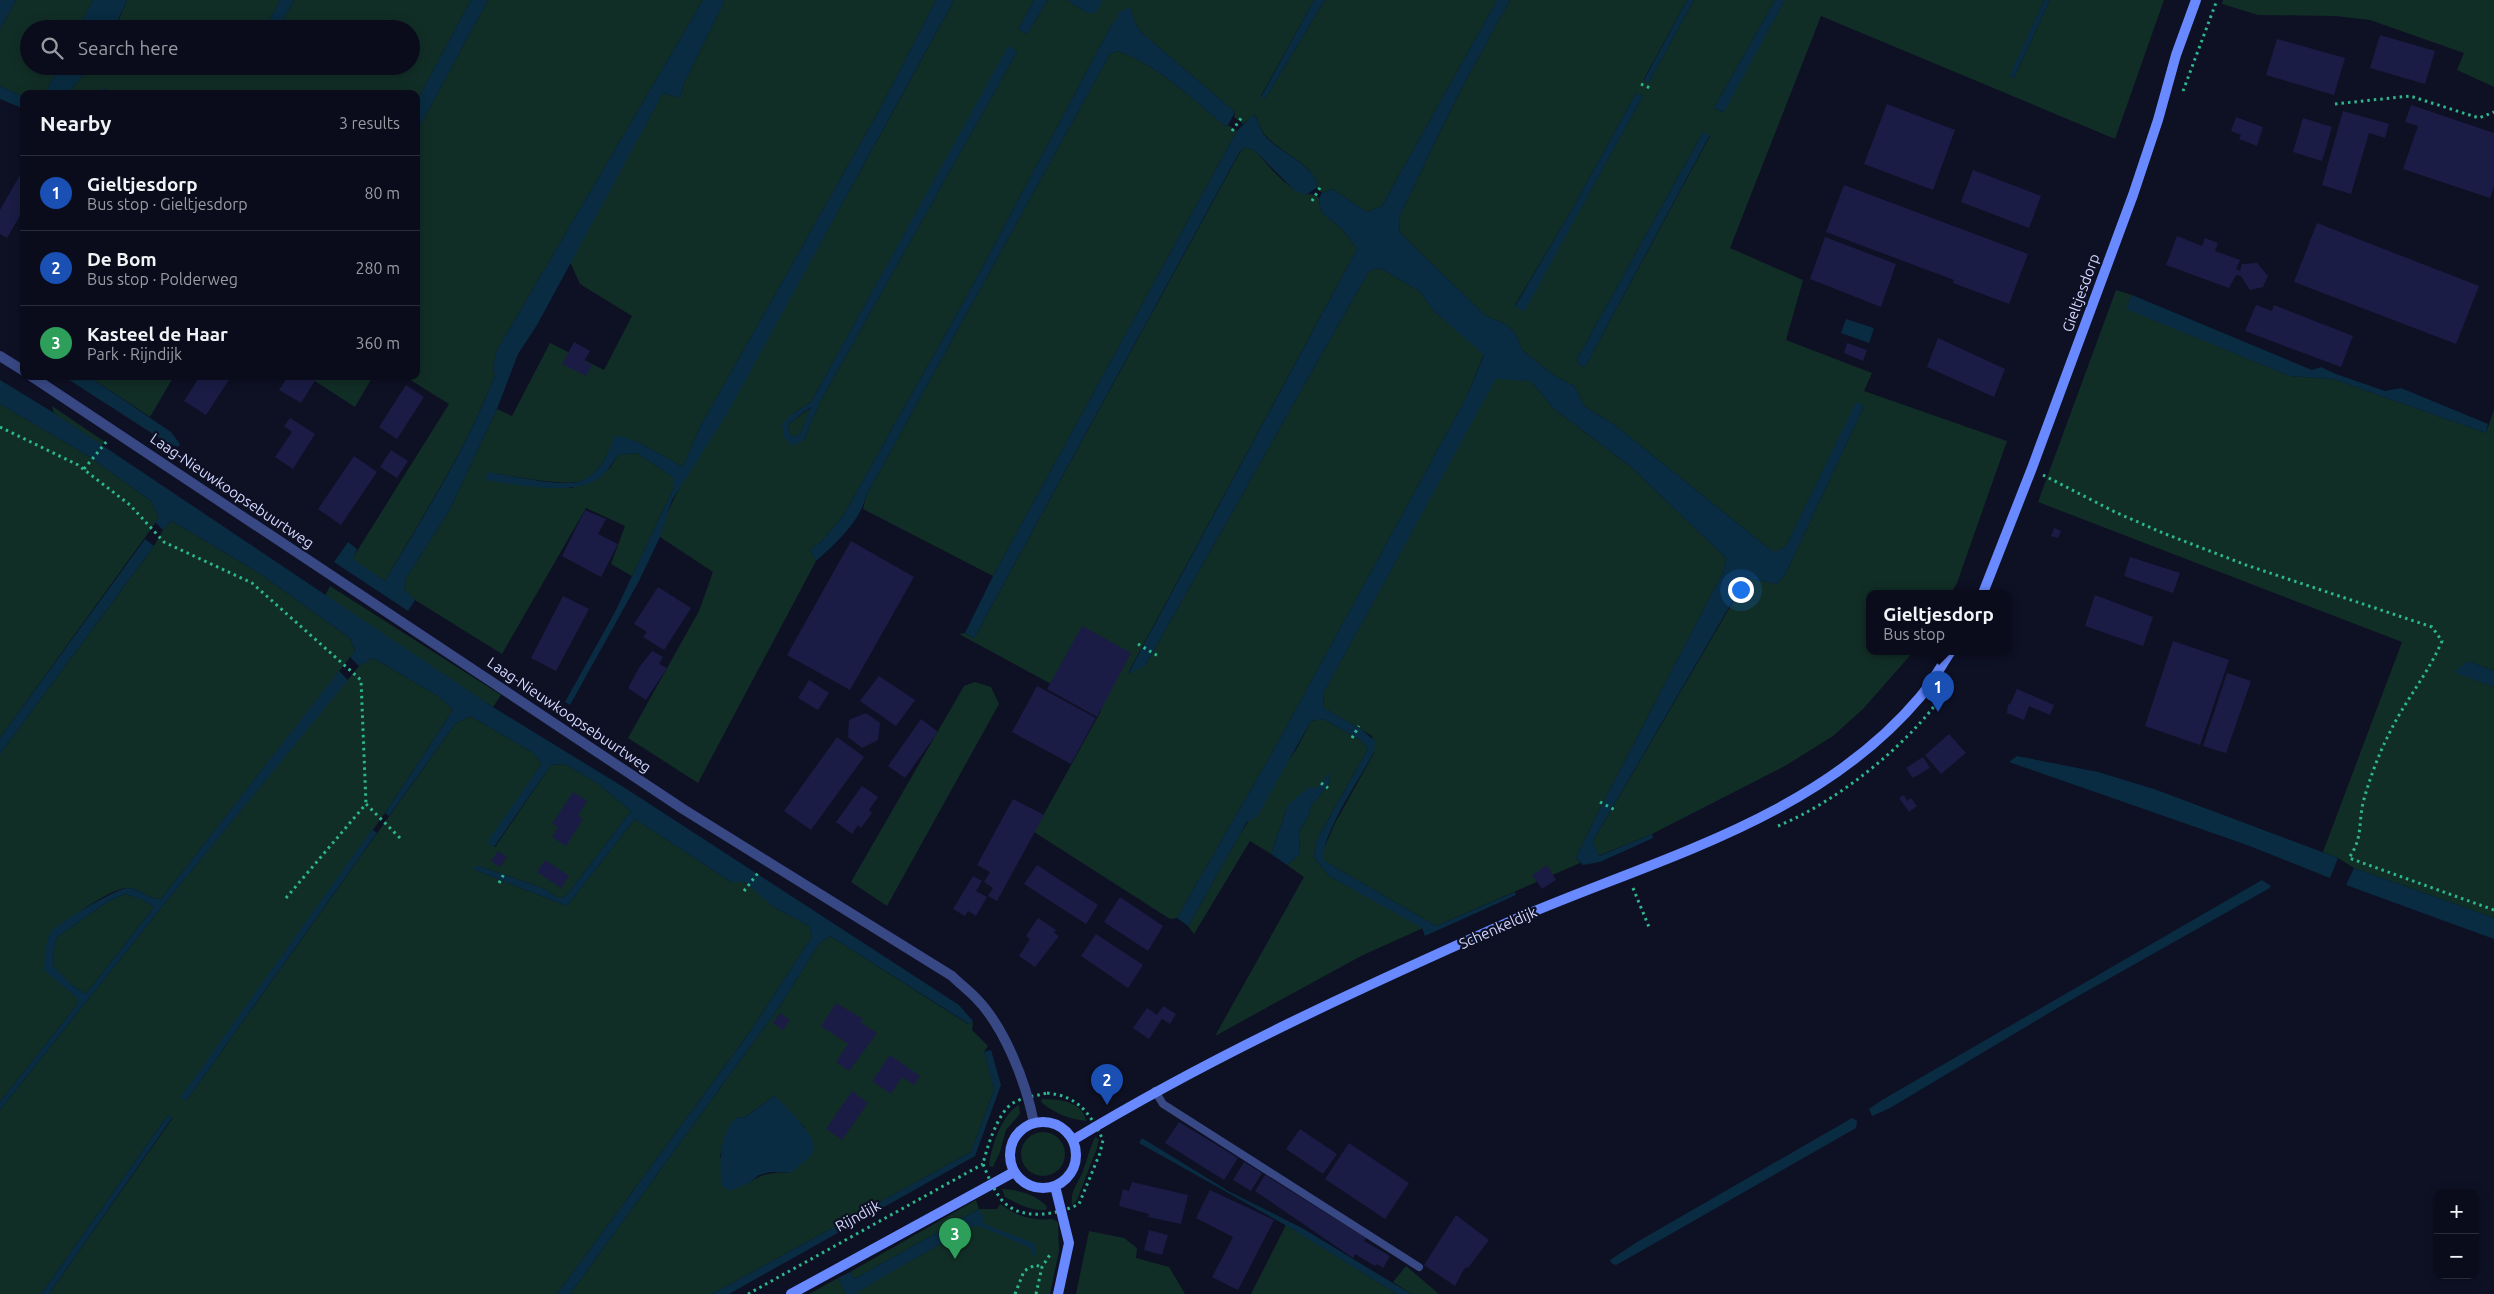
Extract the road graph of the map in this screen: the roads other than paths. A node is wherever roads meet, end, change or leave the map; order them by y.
1 (2196, 0) edge
2 (0, 356) edge
3 (20, 369) edge
4 (37, 380) edge
5 (1984, 590) edge
6 (1948, 655) edge
7 (1155, 1092) junction
8 (1034, 1123) junction
9 (1072, 1140) junction
10 (1014, 1172) junction
11 (1055, 1186) junction
12 (1419, 1266) dead end
13 (791, 1294) edge
14 (1058, 1294) edge

1 - 5 street, Gieltjesdorp
2 - 3 street
4 - 8 street, Laag-Nieuwkoopsebuurtweg
6 - 7 street, Schenkeldijk
7 - 9 street, Schenkeldijk
7 - 12 lane
8 - 9 street
8 - 10 street
9 - 11 street
10 - 11 street
10 - 13 street
11 - 14 street

